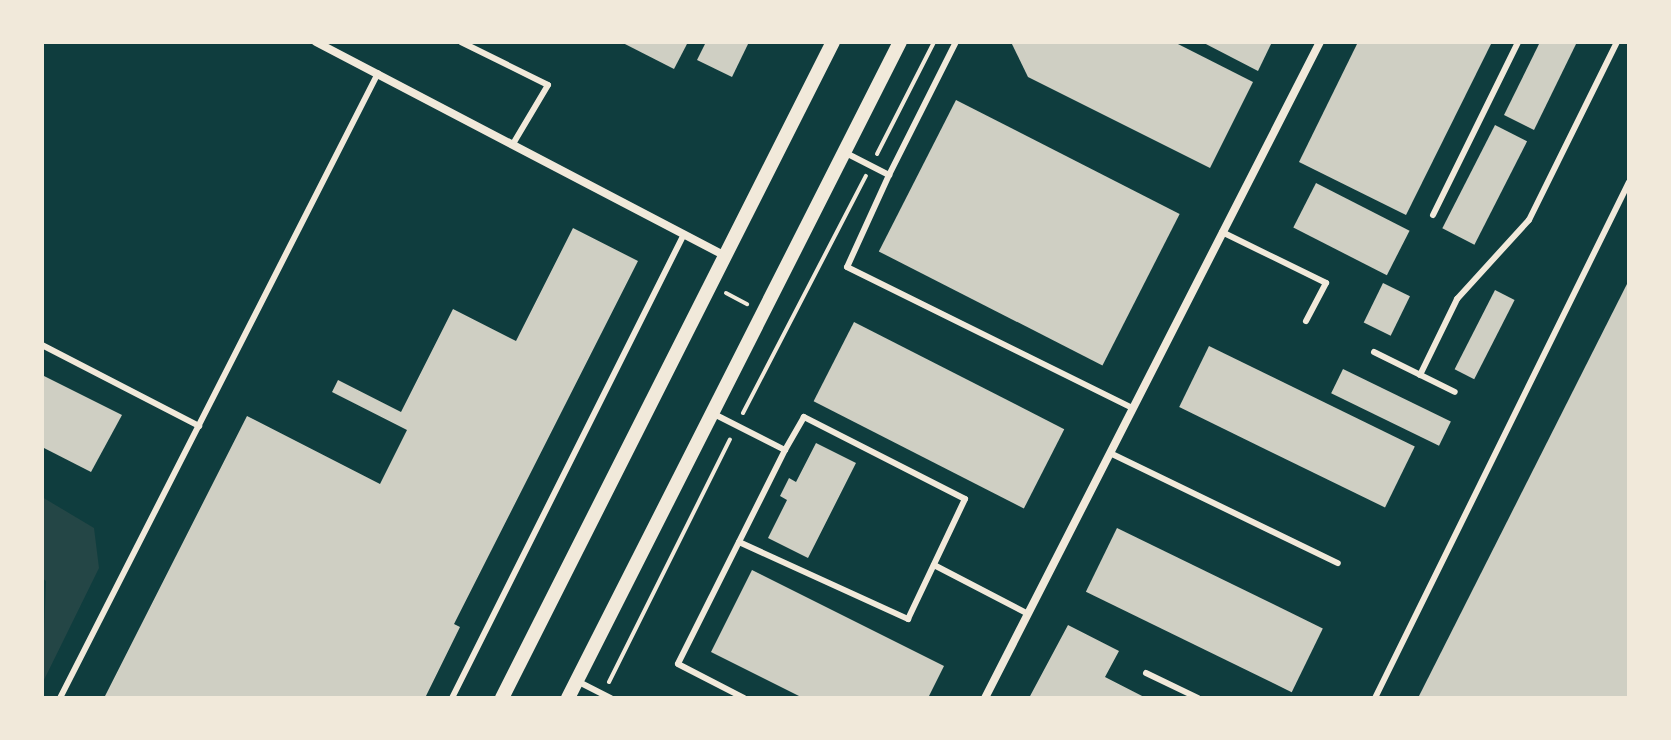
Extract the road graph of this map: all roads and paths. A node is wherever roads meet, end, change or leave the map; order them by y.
1 (316, 42) edge
2 (461, 42) edge
3 (833, 42) edge
4 (900, 42) edge
5 (934, 42) edge
6 (956, 42) edge
7 (1320, 42) edge
8 (1518, 42) edge
9 (1617, 42) edge
10 (378, 73) junction
11 (513, 144) junction
12 (844, 152) junction
13 (871, 166) junction
14 (889, 175) junction
15 (1629, 182) edge
16 (1433, 215) dead end
17 (1222, 232) junction
18 (684, 234) junction
19 (725, 256) junction
20 (710, 285) junction
21 (763, 312) junction
22 (1306, 321) dead end
23 (42, 345) edge
24 (1374, 352) dead end
25 (1420, 375) junction
26 (1455, 392) dead end
27 (1132, 408) junction
28 (712, 413) junction
29 (199, 426) junction
30 (736, 426) junction
31 (785, 450) junction
32 (1110, 453) junction
33 (739, 542) junction
34 (1338, 563) dead end
35 (934, 565) junction
36 (1028, 614) junction
37 (1146, 673) dead end
38 (577, 681) junction
39 (603, 694) junction
40 (60, 698) edge
41 (452, 698) edge
42 (502, 698) edge
43 (568, 698) edge
44 (611, 698) edge
45 (744, 698) edge
46 (985, 698) edge
47 (1198, 698) edge
48 (1375, 698) edge

1 - 10 street
2 - 11 lane
3 - 19 street
4 - 12 street
5 - 13 path
6 - 14 lane
7 - 17 street
8 - 16 lane
9 - 25 lane
10 - 11 street
10 - 29 lane
11 - 18 street
12 - 13 lane
12 - 21 street
13 - 14 lane
13 - 30 path
14 - 27 lane
15 - 48 lane
17 - 22 lane
17 - 27 street
18 - 19 street
18 - 41 lane
19 - 20 street
20 - 21 path
20 - 42 street
21 - 28 street
23 - 29 lane
24 - 25 lane
25 - 26 lane
27 - 32 street
28 - 30 lane
28 - 38 street
29 - 40 lane
30 - 31 lane
30 - 39 path
31 - 33 lane
31 - 35 lane
32 - 34 lane
32 - 36 street
33 - 35 lane
33 - 45 lane
35 - 36 lane
36 - 46 street
37 - 47 lane
38 - 39 lane
38 - 43 street
39 - 44 lane

